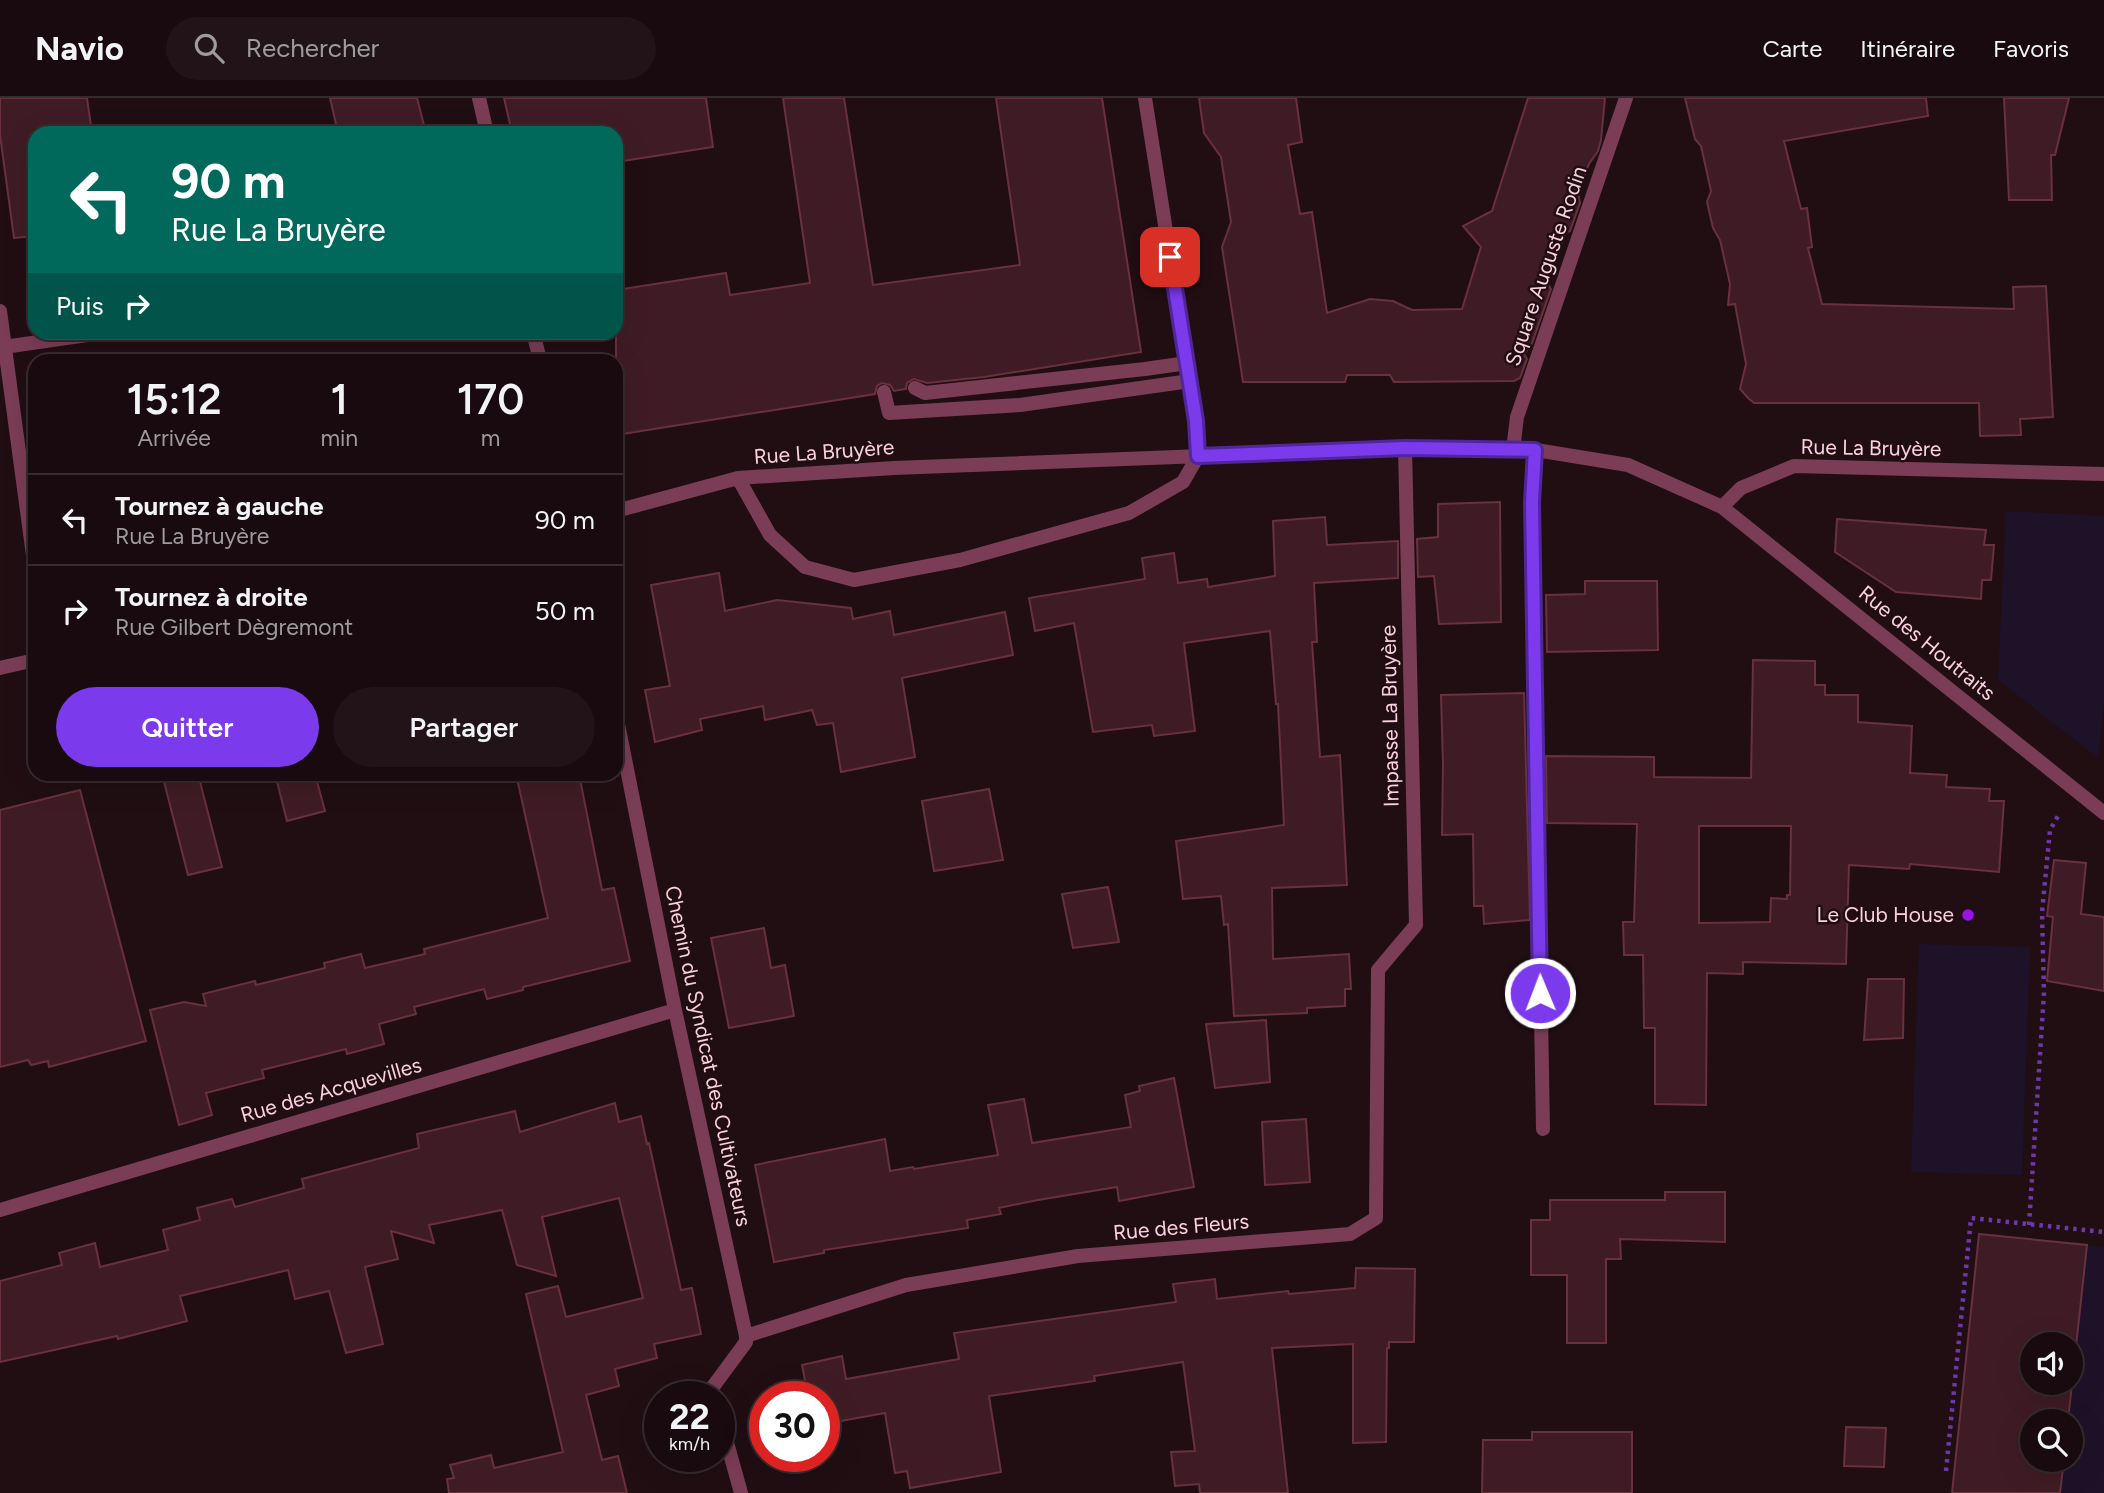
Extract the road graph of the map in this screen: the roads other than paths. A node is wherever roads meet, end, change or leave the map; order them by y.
1 (479, 98) edge
2 (1145, 98) edge
3 (1626, 98) edge
4 (485, 126) edge
5 (0, 311) edge
6 (53, 340) edge
7 (5, 347) junction
8 (1187, 363) junction
9 (1190, 381) junction
10 (915, 388) dead end
11 (884, 392) dead end
12 (1405, 448) junction
13 (1513, 450) junction
14 (1535, 450) junction
15 (1198, 456) junction
16 (2104, 474) edge
17 (738, 478) junction
18 (1722, 507) junction
19 (623, 509) edge
20 (28, 518) edge
21 (28, 662) edge
22 (0, 668) edge
23 (623, 749) edge
24 (2104, 813) edge
25 (1378, 970) joint
26 (675, 1010) junction
27 (1543, 1129) dead end
28 (0, 1210) edge
29 (746, 1335) junction
30 (717, 1381) edge
31 (735, 1471) edge
32 (741, 1493) edge

1 - 4 street
2 - 8 street
3 - 13 street, Square Auguste Rodin
5 - 7 street
6 - 7 street
7 - 20 street
8 - 9 street
8 - 10 street
9 - 11 street
9 - 15 street
12 - 13 street, Rue La Bruyère
12 - 15 street, Rue La Bruyère
12 - 25 street, Impasse La Bruyère
13 - 14 street, Rue La Bruyère
14 - 18 street, Rue La Bruyère
14 - 27 street
15 - 17 street, Rue La Bruyère
15 - 17 street, Rue La Bruyère
16 - 18 street, Rue La Bruyère
17 - 19 street
18 - 24 street, Rue des Houtraits
21 - 22 street
23 - 26 street, Chemin du Syndicat des Cultivateurs
25 - 29 street, Rue des Fleurs
26 - 28 street, Rue des Acquevilles
26 - 29 street, Chemin du Syndicat des Cultivateurs
29 - 30 street
31 - 32 street

